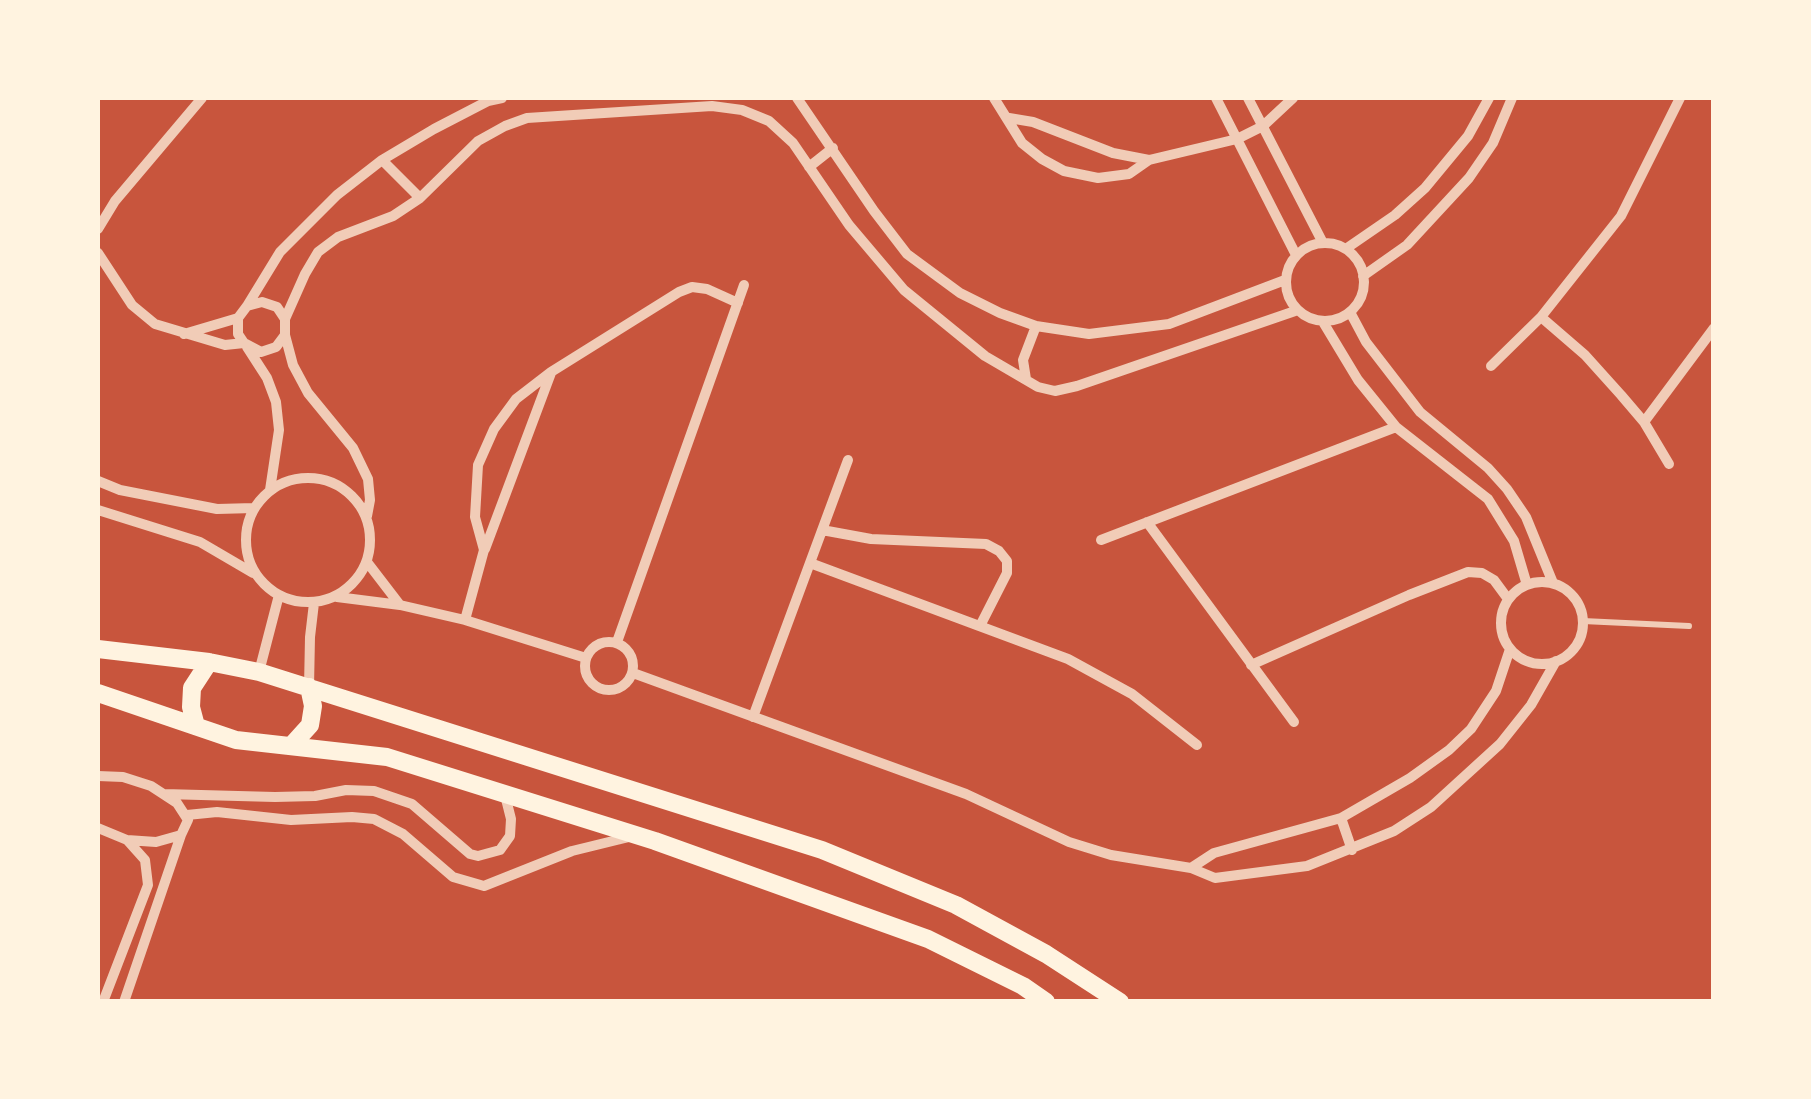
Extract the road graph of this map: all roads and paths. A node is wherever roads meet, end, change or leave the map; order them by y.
1 (202, 98) edge
2 (502, 98) edge
3 (797, 98) edge
4 (994, 98) edge
5 (1216, 98) edge
6 (1248, 98) edge
7 (1294, 98) edge
8 (1489, 98) edge
9 (1512, 98) edge
10 (1680, 98) edge
11 (1009, 118) junction
12 (1263, 126) junction
13 (1237, 139) junction
14 (833, 148) junction
15 (382, 160) junction
16 (1149, 160) junction
17 (809, 167) junction
18 (420, 198) junction
19 (98, 230) edge
20 (1323, 242) junction
21 (1346, 248) junction
22 (98, 252) edge
23 (1296, 255) junction
24 (1363, 276) junction
25 (1285, 280) junction
26 (744, 286) dead end
27 (738, 303) junction
28 (247, 306) junction
29 (1298, 310) junction
30 (1350, 312) junction
31 (1541, 317) junction
32 (238, 318) junction
33 (286, 320) junction
34 (1323, 322) junction
35 (1036, 326) junction
36 (1714, 328) edge
37 (183, 335) junction
38 (285, 335) junction
39 (245, 345) junction
40 (1491, 366) dead end
41 (551, 372) junction
42 (1026, 379) junction
43 (1644, 422) junction
44 (1396, 428) junction
45 (848, 460) dead end
46 (1670, 464) dead end
47 (98, 481) edge
48 (270, 490) junction
49 (254, 508) junction
50 (98, 510) edge
51 (367, 517) junction
52 (1147, 522) junction
53 (822, 530) junction
54 (1101, 540) dead end
55 (484, 550) junction
56 (367, 562) junction
57 (810, 563) junction
58 (255, 574) junction
59 (1527, 584) junction
60 (1552, 584) junction
61 (279, 596) junction
62 (337, 596) junction
63 (1508, 599) junction
64 (314, 603) junction
65 (400, 605) junction
66 (464, 620) junction
67 (1583, 621) junction
68 (980, 626) junction
69 (1690, 626) dead end
70 (616, 642) junction
71 (98, 649) edge
72 (1510, 649) junction
73 (586, 658) junction
74 (1556, 661) junction
75 (209, 662) junction
76 (1251, 665) junction
77 (260, 672) junction
78 (633, 673) junction
79 (309, 687) junction
80 (98, 693) edge
81 (753, 716) junction
82 (1294, 722) dead end
83 (196, 726) junction
84 (1197, 745) dead end
85 (291, 746) junction
86 (98, 776) edge
87 (164, 794) junction
88 (504, 794) junction
89 (187, 815) junction
90 (1340, 818) junction
91 (98, 830) edge
92 (182, 835) junction
93 (636, 836) junction
94 (127, 840) junction
95 (1352, 850) junction
96 (1191, 868) junction
97 (126, 943) junction
98 (142, 948) junction
99 (103, 1002) edge
100 (124, 1002) edge
101 (1046, 1002) edge
102 (1120, 1002) edge

1 - 19 street
2 - 15 street
3 - 14 street
4 - 11 street
5 - 13 street
6 - 12 street
7 - 12 street
8 - 21 street
9 - 24 street
10 - 31 street
11 - 16 street
11 - 16 street
12 - 13 street
12 - 20 street
13 - 16 street
13 - 23 street
14 - 17 street
14 - 35 street
15 - 18 street
15 - 28 street
17 - 18 street
17 - 42 street
18 - 33 street
20 - 21 street
20 - 23 street
21 - 24 street
22 - 37 street
23 - 25 street
24 - 30 street
25 - 29 street
25 - 35 street
26 - 27 street
27 - 41 street
27 - 70 street
28 - 32 street
28 - 33 street
29 - 34 street
29 - 42 street
30 - 34 street
30 - 60 street
31 - 40 street
31 - 43 street
32 - 37 street
32 - 39 street
33 - 38 street
34 - 44 street
35 - 42 street
36 - 43 street
37 - 39 street
38 - 39 street
38 - 51 street
39 - 48 street
41 - 55 street
41 - 55 street
43 - 46 street
44 - 52 street
44 - 59 street
45 - 53 street
47 - 49 street
48 - 49 street
48 - 51 street
49 - 58 street
50 - 58 street
51 - 56 street
52 - 54 street
52 - 76 street
53 - 57 street
53 - 68 street
55 - 66 street
56 - 62 street
56 - 65 street
57 - 68 street
57 - 81 street
58 - 61 street
59 - 60 street
59 - 63 street
60 - 67 street
61 - 64 street
61 - 77 street
62 - 64 street
62 - 65 street
63 - 72 street
63 - 76 street
64 - 79 street
65 - 66 street
66 - 73 street
67 - 69 lane
67 - 74 street
68 - 84 street
70 - 73 street
70 - 78 street
71 - 75 main road
72 - 74 street
72 - 90 street
73 - 78 street
74 - 95 street
75 - 77 main road
75 - 83 main road
76 - 82 street
77 - 79 main road
78 - 81 street
79 - 85 main road
79 - 102 main road
80 - 83 main road
81 - 96 street
83 - 85 main road
85 - 88 main road
86 - 87 street
87 - 88 street
87 - 89 street
88 - 93 main road
89 - 92 street
89 - 93 street
90 - 95 street
90 - 96 street
91 - 94 street
92 - 94 street
92 - 98 street
93 - 101 main road
94 - 97 street
95 - 96 street
97 - 98 street
97 - 99 street
98 - 100 street

